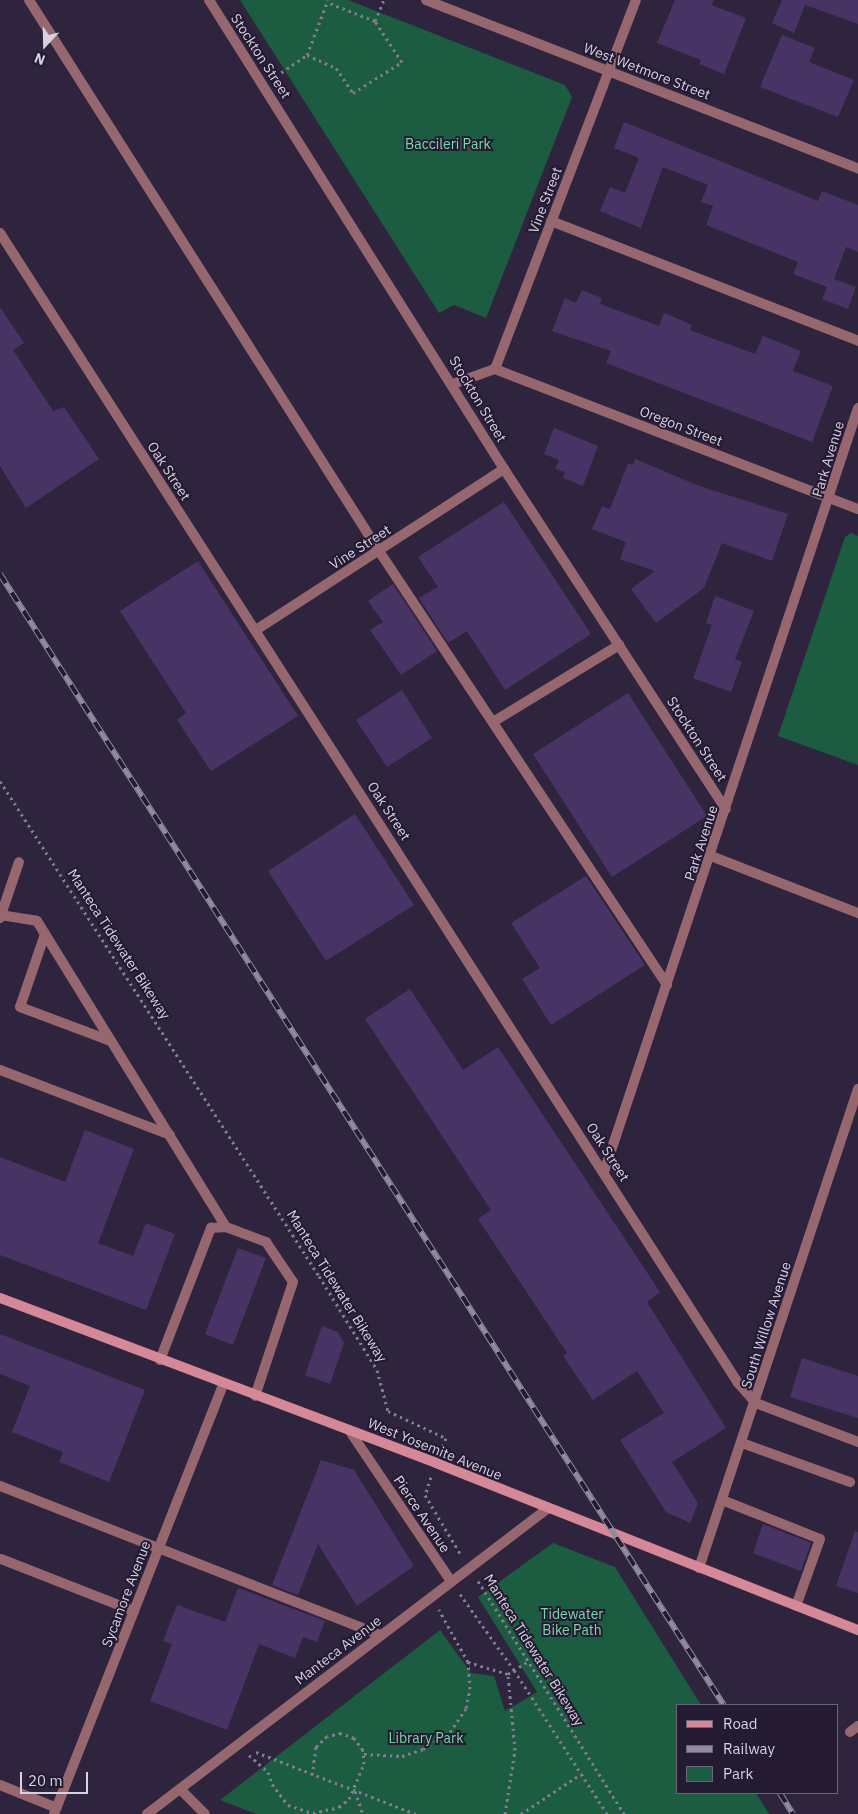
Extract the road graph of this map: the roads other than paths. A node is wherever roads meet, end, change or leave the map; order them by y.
1 (29, 0) edge
2 (209, 0) edge
3 (426, 0) edge
4 (636, 0) edge
5 (609, 71) junction
6 (858, 168) edge
7 (551, 221) junction
8 (0, 233) edge
9 (858, 341) edge
10 (495, 369) junction
11 (453, 384) junction
12 (858, 408) edge
13 (504, 469) junction
14 (830, 498) junction
15 (858, 509) edge
16 (379, 551) junction
17 (256, 630) junction
18 (619, 645) junction
19 (493, 722) junction
20 (726, 809) junction
21 (711, 856) junction
22 (19, 862) dead end
23 (858, 913) edge
24 (0, 916) edge
25 (45, 934) junction
26 (667, 985) junction
27 (112, 1041) junction
28 (0, 1070) edge
29 (858, 1089) edge
30 (170, 1135) junction
31 (604, 1172) junction
32 (226, 1227) junction
33 (0, 1298) edge
34 (160, 1360) junction
35 (223, 1384) junction
36 (255, 1396) junction
37 (756, 1403) junction
38 (349, 1430) junction
39 (858, 1442) edge
40 (742, 1443) junction
41 (850, 1482) dead end
42 (0, 1486) edge
43 (722, 1500) junction
44 (547, 1509) junction
45 (159, 1548) junction
46 (1, 1559) dead end
47 (699, 1568) junction
48 (451, 1581) junction
49 (796, 1606) junction
50 (134, 1610) junction
51 (858, 1630) edge
52 (381, 1635) junction
53 (0, 1785) edge
54 (180, 1789) junction
55 (55, 1811) edge
56 (147, 1814) edge
57 (205, 1814) edge

1 - 16 street
2 - 11 street, Stockton Street
3 - 5 street, West Wetmore Street
4 - 5 street, Vine Street
5 - 6 street, West Wetmore Street
5 - 7 street, Vine Street
7 - 9 street
7 - 10 street, Vine Street
8 - 17 street, Oak Street
10 - 11 street
10 - 14 street, Oregon Street
11 - 13 street, Stockton Street
12 - 14 street, Park Avenue
13 - 16 street, Vine Street
13 - 18 street, Stockton Street
14 - 15 street, Oregon Street
14 - 20 street, Park Avenue
16 - 17 street, Vine Street
16 - 19 street
17 - 31 street, Oak Street
18 - 19 street
18 - 20 street, Stockton Street
19 - 26 street
20 - 21 street, Park Avenue
21 - 23 street
21 - 26 street, Park Avenue
22 - 24 street
24 - 25 street
25 - 27 street
25 - 27 street
26 - 31 street, Park Avenue
27 - 30 street
28 - 30 street
29 - 37 street, South Willow Avenue
30 - 32 street
31 - 37 street, Oak Street
32 - 34 street
32 - 36 street
33 - 34 main road, West Yosemite Avenue
34 - 35 main road, West Yosemite Avenue
35 - 36 main road, West Yosemite Avenue
35 - 45 street, Sycamore Avenue
36 - 38 main road, West Yosemite Avenue
37 - 39 street
37 - 40 street, South Willow Avenue
38 - 44 main road, West Yosemite Avenue
38 - 48 street, Pierce Avenue
40 - 41 street
40 - 43 street, South Willow Avenue
42 - 45 street
43 - 47 street, South Willow Avenue
43 - 49 street
44 - 47 main road, West Yosemite Avenue
44 - 48 street, Manteca Avenue
45 - 50 street, Sycamore Avenue
45 - 52 street
46 - 50 street
47 - 49 main road, West Yosemite Avenue
48 - 52 street, Manteca Avenue
49 - 51 main road, West Yosemite Avenue
50 - 55 street, Sycamore Avenue
52 - 54 street, Manteca Avenue
53 - 55 street
54 - 56 street, Manteca Avenue
54 - 57 street

